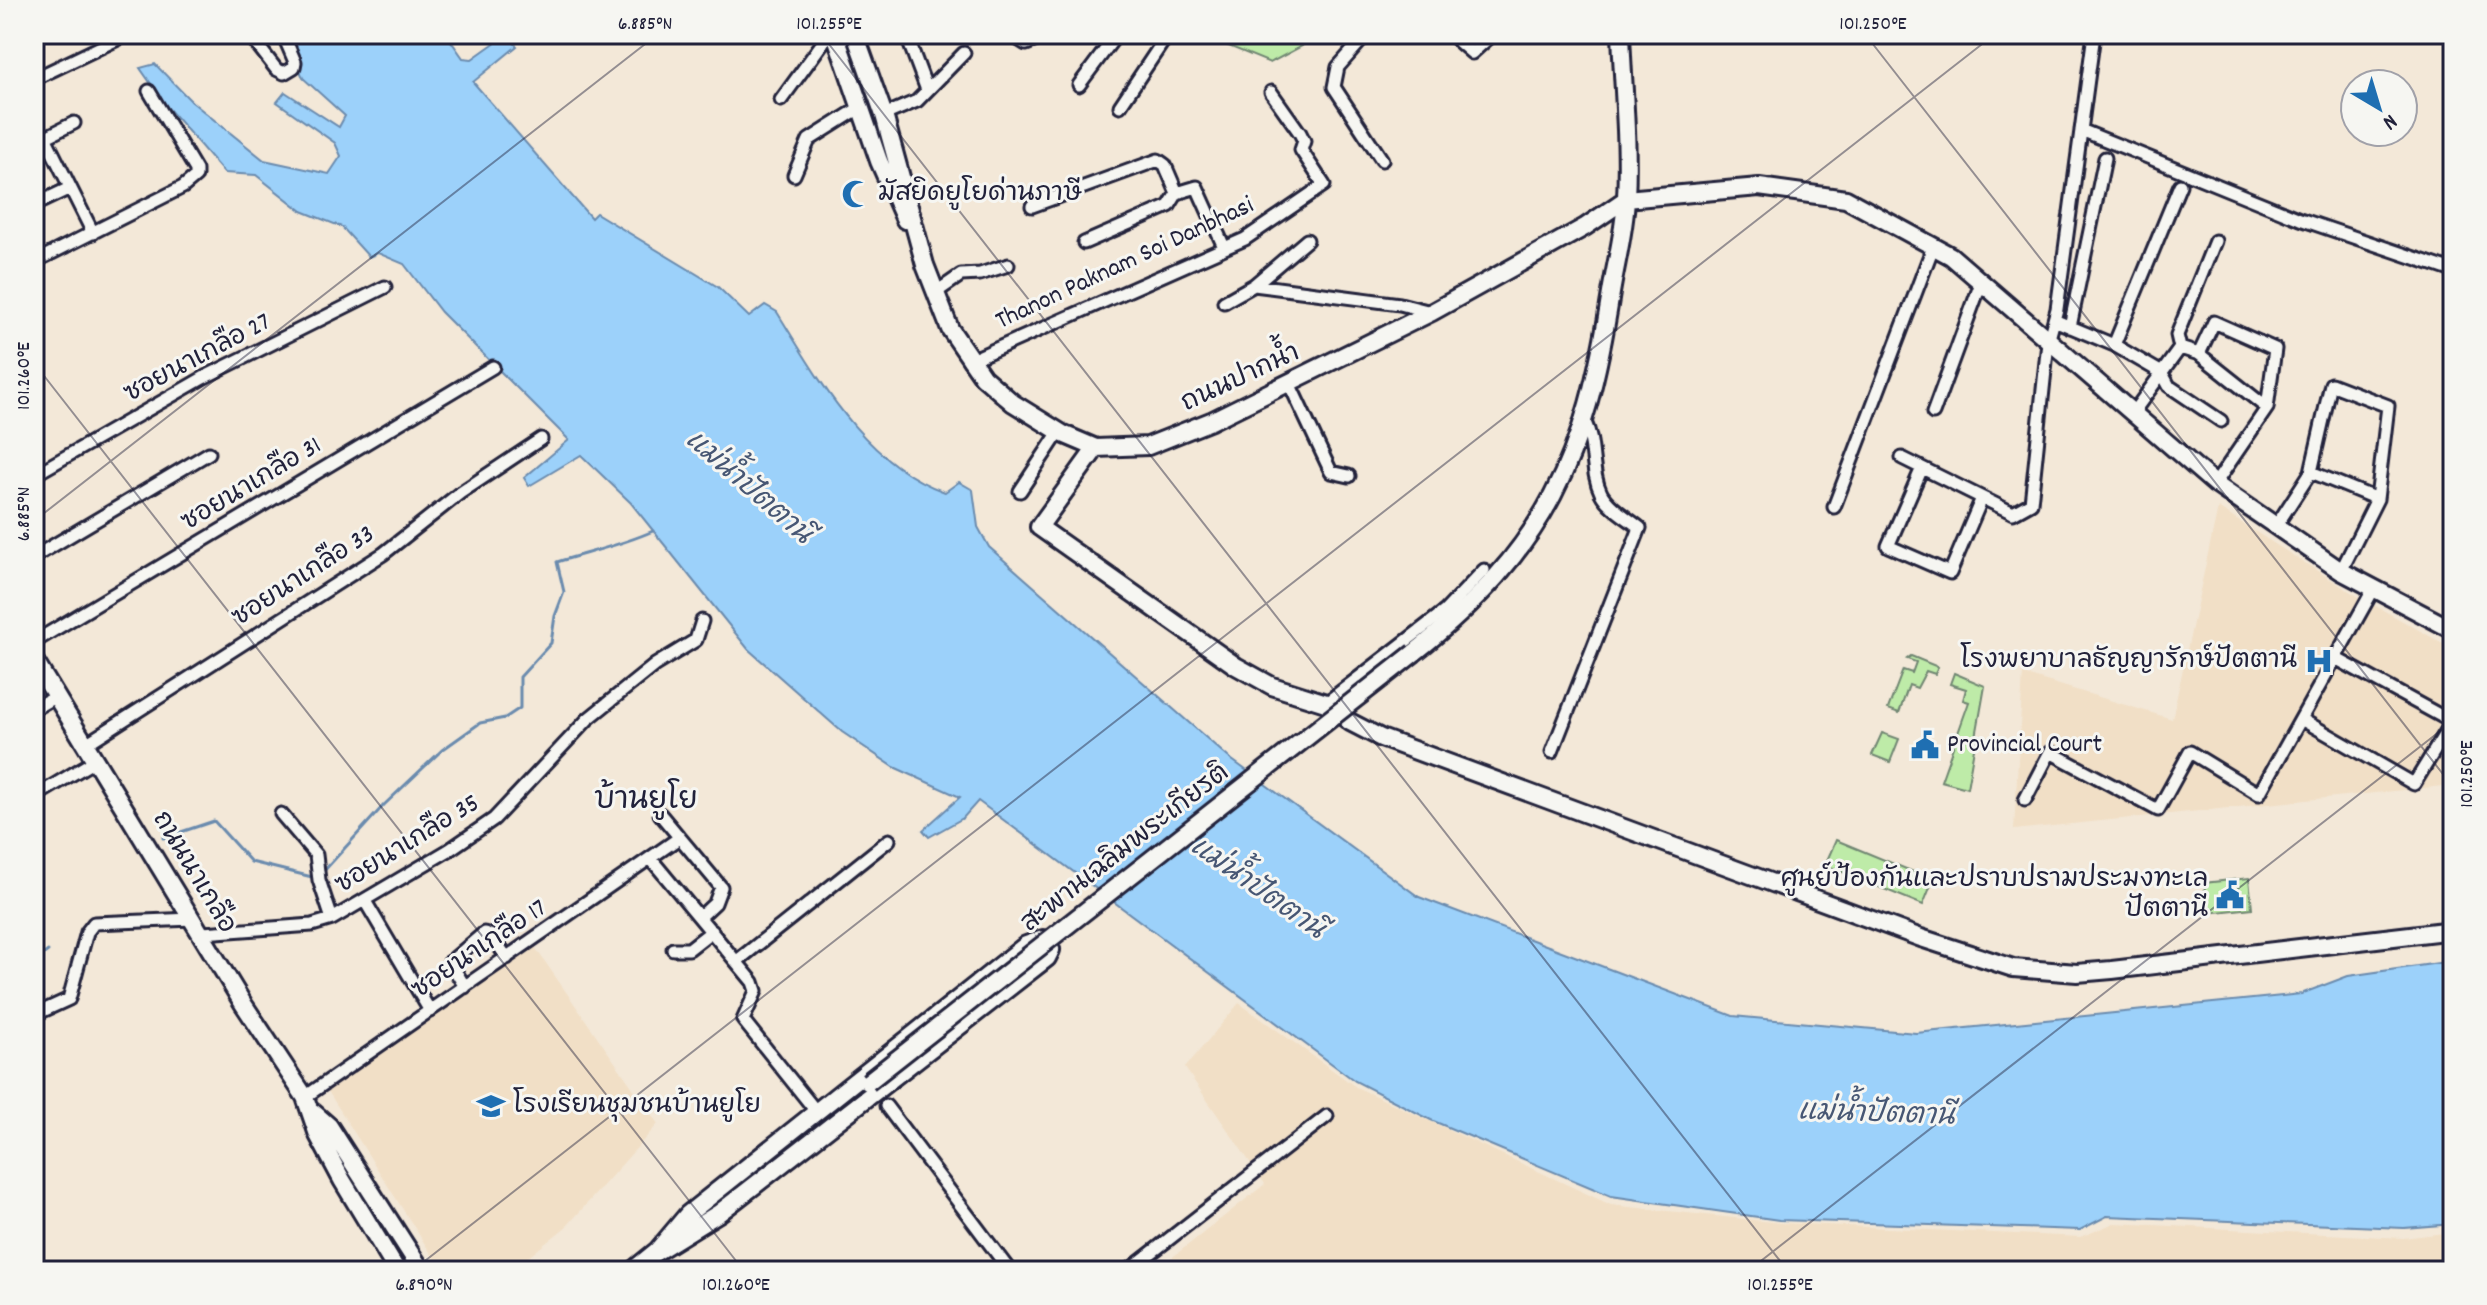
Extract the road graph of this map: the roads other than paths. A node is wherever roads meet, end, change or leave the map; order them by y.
1 (128, 34) edge
2 (249, 34) edge
3 (283, 34) edge
4 (829, 34) edge
5 (835, 34) edge
6 (855, 34) edge
7 (906, 34) edge
8 (1010, 34) edge
9 (1117, 34) edge
10 (1168, 34) edge
11 (1367, 34) edge
12 (1450, 34) edge
13 (1493, 34) edge
14 (1621, 34) edge
15 (2094, 34) edge
16 (1044, 37) dead end
17 (964, 53) dead end
18 (34, 79) edge
19 (1079, 85) dead end
20 (927, 90) junction
21 (149, 91) dead end
22 (1271, 92) dead end
23 (781, 100) dead end
24 (1120, 106) dead end
25 (861, 107) junction
26 (884, 115) junction
27 (74, 123) dead end
28 (2081, 130) junction
29 (40, 140) edge
30 (2105, 158) dead end
31 (1382, 160) dead end
32 (794, 175) dead end
33 (2180, 185) dead end
34 (70, 188) junction
35 (1177, 193) junction
36 (1626, 199) junction
37 (34, 205) edge
38 (1032, 206) dead end
39 (93, 233) junction
40 (1307, 240) dead end
41 (2215, 241) dead end
42 (1084, 243) dead end
43 (1224, 247) junction
44 (1933, 247) junction
45 (34, 262) edge
46 (925, 265) junction
47 (1008, 265) dead end
48 (2453, 271) edge
49 (1981, 283) junction
50 (1254, 285) junction
51 (385, 287) dead end
52 (935, 293) junction
53 (1224, 302) dead end
54 (1432, 312) junction
55 (2054, 320) junction
56 (2070, 327) junction
57 (2048, 342) junction
58 (2114, 345) junction
59 (2180, 348) junction
60 (2199, 354) junction
61 (969, 361) junction
62 (493, 367) dead end
63 (2162, 373) junction
64 (1289, 383) junction
65 (2267, 408) junction
66 (1933, 413) dead end
67 (2132, 414) junction
68 (2221, 421) dead end
69 (1585, 422) junction
70 (1059, 432) junction
71 (541, 439) dead end
72 (1096, 448) junction
73 (209, 453) dead end
74 (1902, 458) dead end
75 (1922, 468) junction
76 (2311, 472) junction
77 (34, 475) edge
78 (1349, 476) dead end
79 (2215, 484) junction
80 (1020, 491) dead end
81 (1982, 498) junction
82 (2377, 499) junction
83 (1834, 507) dead end
84 (2276, 526) junction
85 (34, 557) edge
86 (1484, 570) dead end
87 (2341, 571) junction
88 (2373, 590) junction
89 (702, 621) dead end
90 (2453, 630) edge
91 (34, 642) edge
92 (2335, 658) junction
93 (34, 660) edge
94 (56, 696) junction
95 (1326, 703) junction
96 (34, 709) edge
97 (2301, 719) junction
98 (2453, 723) edge
99 (86, 744) junction
100 (1552, 752) dead end
101 (96, 760) junction
102 (34, 797) edge
103 (2025, 800) dead end
104 (281, 814) dead end
105 (660, 814) dead end
106 (679, 838) junction
107 (889, 840) dead end
108 (651, 859) junction
109 (365, 901) junction
110 (700, 917) junction
111 (332, 919) junction
112 (198, 926) junction
113 (2453, 930) edge
114 (712, 931) junction
115 (673, 949) dead end
116 (507, 958) junction
117 (737, 961) junction
118 (465, 987) junction
119 (430, 1011) junction
120 (34, 1015) edge
121 (309, 1104) junction
122 (886, 1106) dead end
123 (815, 1110) junction
124 (1327, 1116) dead end
125 (656, 1252) junction
126 (397, 1271) edge
127 (422, 1271) edge
128 (632, 1271) edge
129 (1010, 1271) edge
130 (1128, 1271) edge

1 - 18 street
2 - 3 street
4 - 23 street
5 - 25 street, ถนนปากน้ำ
6 - 26 street, ถนนปากน้ำ
7 - 20 street
8 - 16 street
9 - 19 street
10 - 24 street
11 - 31 street
12 - 13 street
14 - 36 street, สะพานเฉลิมพระเกียรติ
15 - 28 street
17 - 20 street
20 - 26 street
21 - 39 street
22 - 43 street, Thanon Paknam Soi Danbhasi
25 - 32 street
25 - 46 street, ถนนปากน้ำ
26 - 46 street, ถนนปากน้ำ
27 - 29 street
28 - 48 street
28 - 55 street
29 - 34 street
30 - 56 street
33 - 58 street
34 - 37 street
34 - 39 street
35 - 38 street
35 - 42 street
35 - 43 street
36 - 44 street
36 - 54 street, ถนนปากน้ำ
36 - 69 street, สะพานเฉลิมพระเกียรติ
39 - 45 street
40 - 50 street
41 - 59 street
43 - 61 street, Thanon Paknam Soi Danbhasi
44 - 49 street
44 - 83 street
46 - 52 street, ถนนปากน้ำ
47 - 52 street
49 - 57 street
49 - 66 street
50 - 53 street
50 - 54 street
51 - 77 street, ซอยนาเกลือ 27
52 - 61 street, ถนนปากน้ำ
54 - 64 street, ถนนปากน้ำ
55 - 56 street
55 - 57 street
56 - 58 street
57 - 67 street
57 - 81 street
58 - 63 street
59 - 60 street
59 - 63 street
60 - 65 street
60 - 65 street
61 - 70 street, ถนนปากน้ำ
62 - 91 street, ซอยนาเกลือ 31
63 - 67 street
63 - 68 street
64 - 72 street, ถนนปากน้ำ
64 - 78 street
65 - 79 street
67 - 79 street
69 - 100 street
69 - 125 street, สะพานเฉลิมพระเกียรติ, bridge
70 - 72 street, ถนนปากน้ำ
70 - 80 street
71 - 99 street, ซอยนาเกลือ 33
72 - 95 street
73 - 85 street
74 - 75 street
75 - 81 street
75 - 81 street
76 - 82 street
76 - 82 street
76 - 84 street
79 - 84 street
82 - 87 street
84 - 87 street
86 - 95 street
87 - 88 street
88 - 90 street
88 - 92 street
89 - 109 street, ซอยนาเกลือ 35
92 - 97 street
92 - 98 street
93 - 94 street, ถนนนาเกลือ
94 - 96 street
94 - 99 street, ถนนนาเกลือ
95 - 113 street
97 - 98 street
97 - 103 street
99 - 101 street, ถนนนาเกลือ
101 - 102 street
101 - 112 street, ถนนนาเกลือ
104 - 111 street
105 - 106 street
106 - 108 street, ซอยนาเกลือ 17
106 - 110 street
107 - 117 street
108 - 110 street
108 - 116 street, ซอยนาเกลือ 17
109 - 111 street, ซอยนาเกลือ 35
109 - 119 street
110 - 114 street
111 - 112 street, ซอยนาเกลือ 35
112 - 120 street, ซอยนาเกลือ 35
112 - 121 street, ถนนนาเกลือ
114 - 115 street
114 - 117 street
116 - 118 street, ซอยนาเกลือ 17
116 - 118 street
117 - 123 street
118 - 119 street, ซอยนาเกลือ 17
119 - 121 street, ซอยนาเกลือ 17
121 - 126 street, ถนนนาเกลือ
121 - 127 street, ถนนนาเกลือ
122 - 129 street
123 - 125 street
123 - 125 street
124 - 130 street
125 - 128 street

